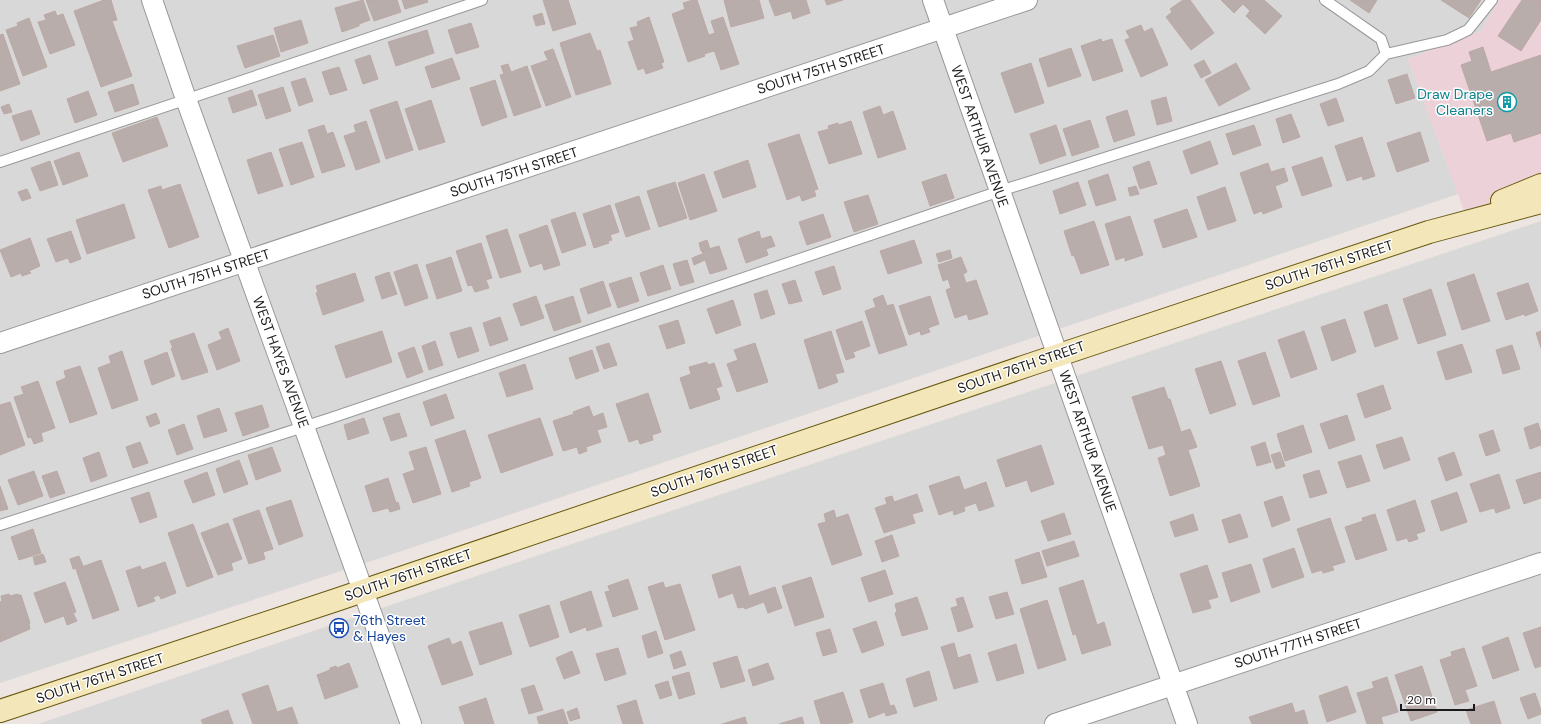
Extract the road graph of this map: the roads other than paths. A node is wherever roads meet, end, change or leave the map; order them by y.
1 (152, 0) edge
2 (482, 0) edge
3 (933, 0) edge
4 (1027, 0) edge
5 (1325, 0) edge
6 (1492, 0) edge
7 (944, 29) junction
8 (1386, 54) junction
9 (186, 99) junction
10 (0, 162) edge
11 (1541, 184) edge
12 (1000, 191) junction
13 (1541, 202) edge
14 (1429, 232) junction
15 (244, 261) junction
16 (0, 343) edge
17 (1058, 355) junction
18 (304, 427) junction
19 (0, 525) edge
20 (1541, 563) edge
21 (363, 590) junction
22 (1174, 685) junction
23 (0, 711) edge
24 (411, 724) edge
25 (1055, 724) edge
26 (1187, 724) edge

1 - 9 street, WEST HAYES AVENUE
2 - 9 lane
3 - 7 street, WEST ARTHUR AVENUE
4 - 7 street, SOUTH 75TH STREET
5 - 8 lane
6 - 8 lane
7 - 12 street, WEST ARTHUR AVENUE
7 - 15 street, SOUTH 75TH STREET
8 - 12 lane
9 - 10 lane
9 - 15 street, WEST HAYES AVENUE
11 - 14 main road, SOUTH 76TH STREET
12 - 17 street, WEST ARTHUR AVENUE
12 - 18 lane
13 - 14 main road, SOUTH 76TH STREET
14 - 17 main road, SOUTH 76TH STREET
15 - 16 street, SOUTH 75TH STREET
15 - 18 street, WEST HAYES AVENUE
17 - 21 main road, SOUTH 76TH STREET
17 - 22 street, WEST ARTHUR AVENUE
18 - 19 lane
18 - 21 street, WEST HAYES AVENUE
20 - 22 street, SOUTH 77TH STREET
21 - 23 main road, SOUTH 76TH STREET
21 - 24 street, WEST HAYES AVENUE
22 - 25 street, SOUTH 77TH STREET
22 - 26 street, WEST ARTHUR AVENUE

